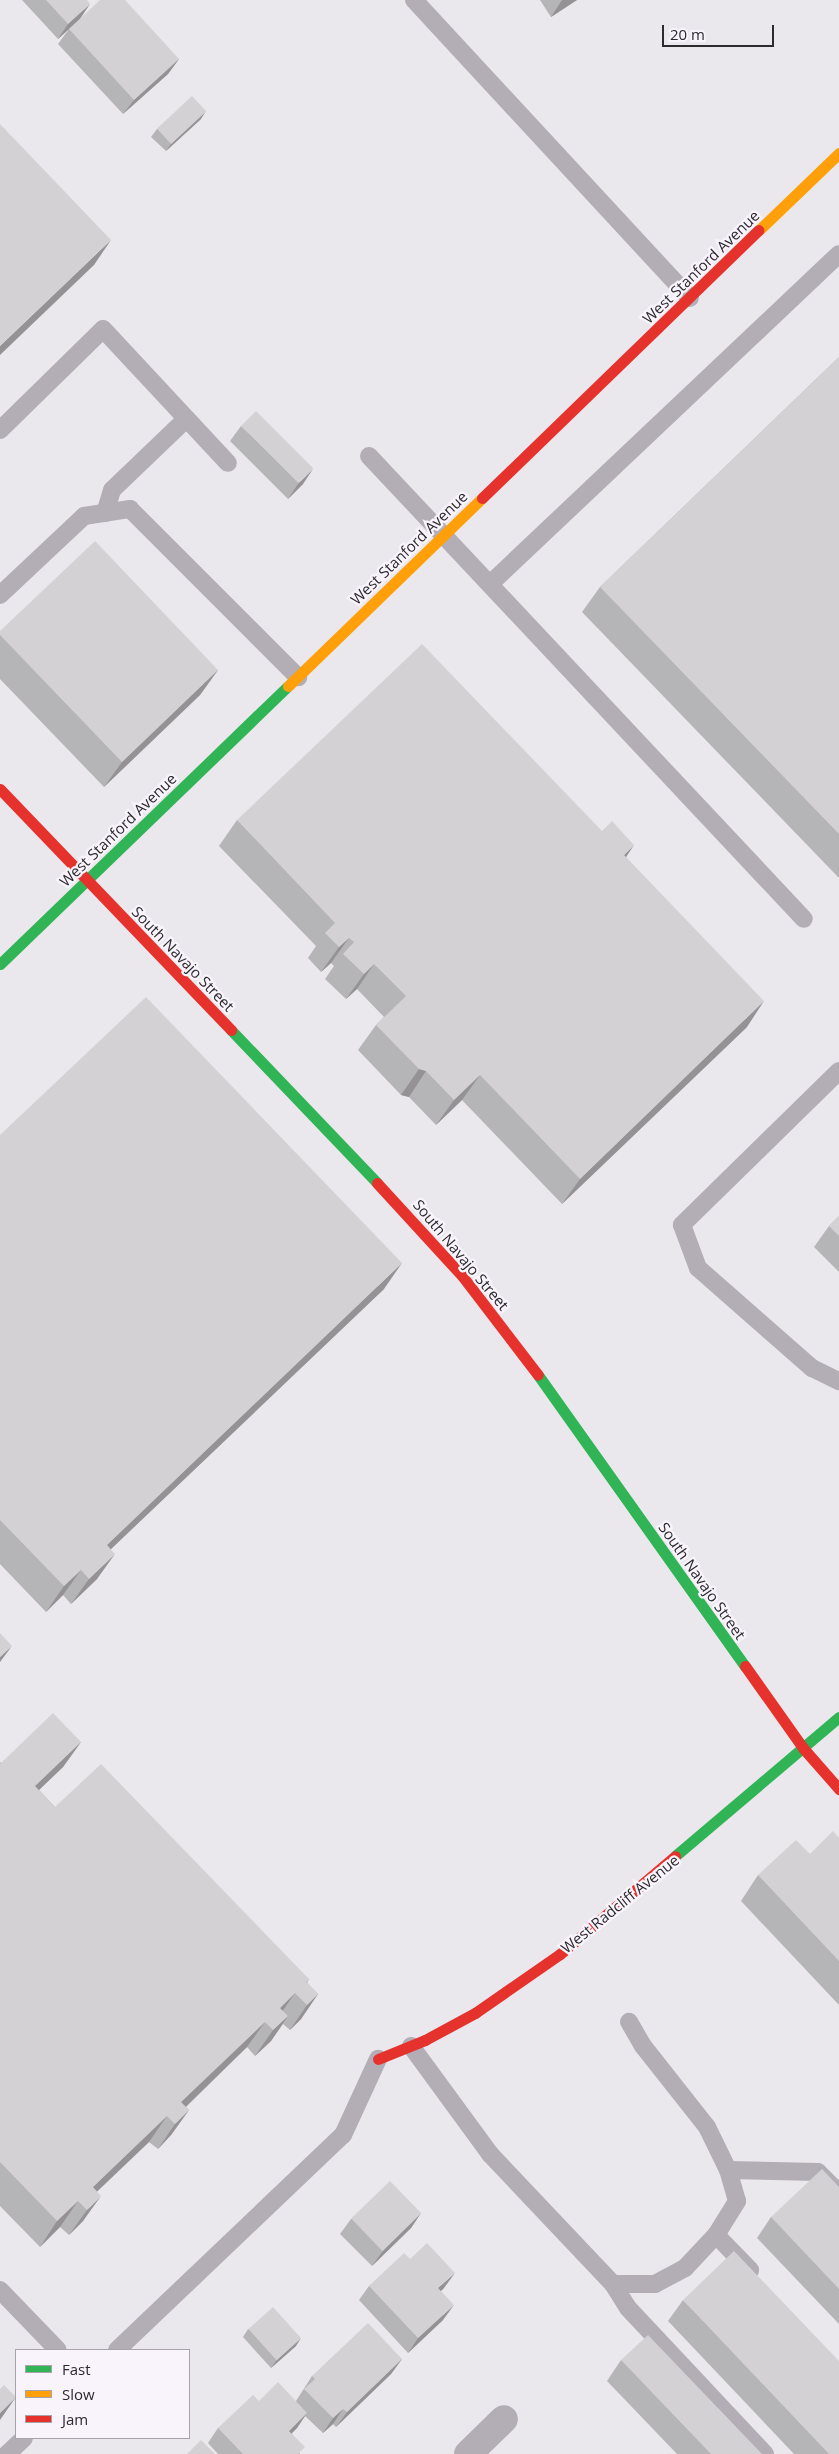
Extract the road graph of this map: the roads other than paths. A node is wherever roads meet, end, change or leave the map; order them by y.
1 (414, 0) edge
2 (839, 153) edge
3 (839, 254) edge
4 (690, 298) junction
5 (186, 419) junction
6 (0, 430) edge
7 (369, 456) dead end
8 (228, 463) dead end
9 (105, 513) junction
10 (444, 535) junction
11 (490, 584) junction
12 (0, 595) edge
13 (298, 677) junction
14 (0, 789) edge
15 (88, 880) junction
16 (804, 919) dead end
17 (0, 964) edge
18 (839, 1071) edge
19 (839, 1381) edge
20 (839, 1717) edge
21 (804, 1748) junction
22 (839, 1789) edge
23 (629, 2022) dead end
24 (411, 2046) junction
25 (378, 2060) joint
26 (728, 2170) junction
27 (839, 2193) edge
28 (716, 2235) junction
29 (613, 2284) junction
30 (764, 2284) edge
31 (0, 2290) edge
32 (57, 2349) edge
33 (118, 2349) edge
34 (504, 2419) dead end
35 (23, 2439) edge
36 (7, 2454) edge
37 (468, 2454) edge
38 (765, 2454) edge

1 - 4 lane
2 - 4 street, West Stanford Avenue
3 - 11 lane
4 - 10 street, West Stanford Avenue
5 - 6 lane
5 - 8 lane
5 - 9 lane
7 - 10 lane
9 - 12 lane
9 - 13 lane
10 - 11 lane
10 - 13 street, West Stanford Avenue
11 - 16 lane
13 - 15 street, West Stanford Avenue
14 - 15 street, South Navajo Street
15 - 17 street, West Stanford Avenue
15 - 21 street, South Navajo Street
18 - 19 lane
20 - 21 street, West Radcliff Avenue
21 - 22 street, South Navajo Street
21 - 24 street, West Radcliff Avenue
23 - 26 lane
24 - 25 street, West Radcliff Avenue
24 - 29 lane
25 - 33 lane
26 - 27 lane
26 - 28 lane
28 - 29 lane
28 - 30 lane
29 - 38 lane
31 - 32 lane
34 - 37 street
35 - 36 lane

